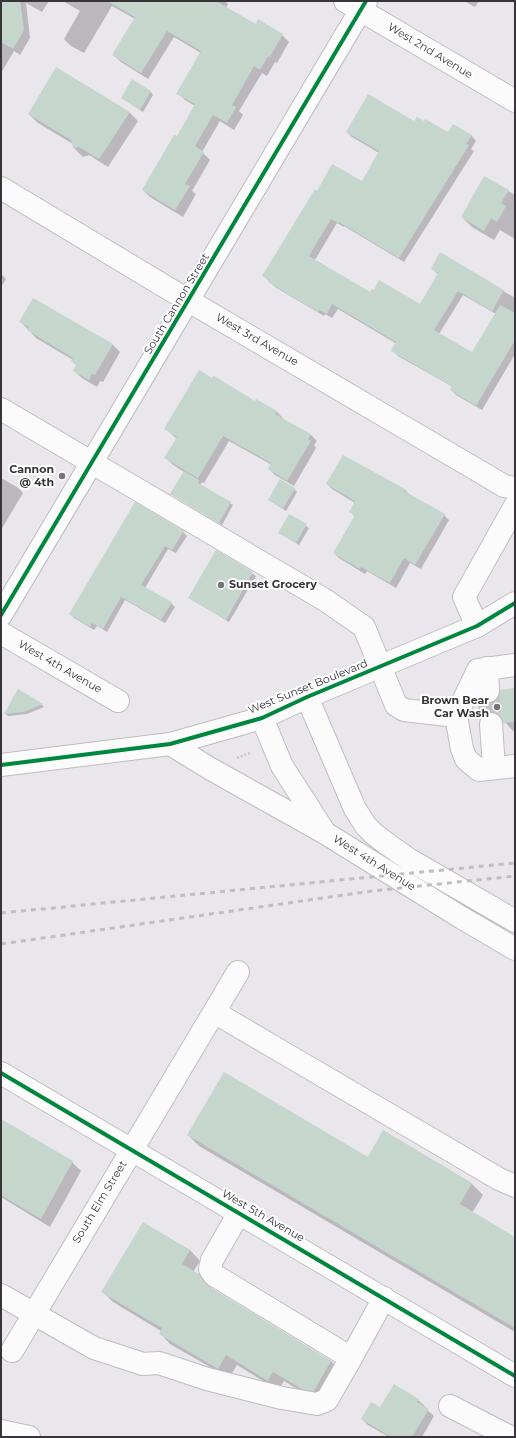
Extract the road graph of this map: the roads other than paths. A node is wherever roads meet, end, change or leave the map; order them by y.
1 (357, 4) edge
2 (515, 101) edge
3 (1, 188) edge
4 (189, 301) junction
5 (1, 409) edge
6 (91, 462) junction
7 (515, 488) edge
8 (515, 506) edge
9 (515, 603) edge
10 (1, 615) edge
11 (515, 616) edge
12 (477, 626) junction
13 (1, 633) edge
14 (515, 664) edge
15 (380, 668) junction
16 (487, 668) junction
17 (488, 691) tunnel mouth
18 (307, 697) junction
19 (118, 701) dead end
20 (456, 716) junction
21 (262, 718) junction
22 (491, 724) tunnel mouth
23 (170, 744) junction
24 (1, 765) edge
25 (515, 766) edge
26 (494, 768) junction
27 (325, 833) junction
28 (515, 921) edge
29 (515, 949) edge
30 (238, 972) dead end
31 (214, 1012) junction
32 (1, 1073) edge
33 (131, 1150) junction
34 (515, 1186) edge
35 (239, 1213) junction
36 (1, 1295) edge
37 (384, 1298) junction
38 (34, 1314) junction
39 (12, 1351) dead end
40 (351, 1358) junction
41 (515, 1376) edge
42 (450, 1406) dead end
43 (1, 1431) edge
44 (29, 1437) edge
45 (510, 1437) edge

1 - 2 main road, West 2nd Avenue
1 - 4 main road, South Cannon Street
3 - 4 main road, West 3rd Avenue
4 - 6 main road, South Cannon Street
4 - 7 main road, West 3rd Avenue
5 - 6 main road
6 - 10 main road, South Cannon Street
6 - 15 main road
8 - 12 main road
9 - 12 main road, West Sunset Boulevard
11 - 12 main road, West Sunset Boulevard
12 - 15 main road, West Sunset Boulevard
13 - 19 main road, West 4th Avenue
14 - 16 main road
15 - 18 main road, West Sunset Boulevard
15 - 20 main road
16 - 17 main road
16 - 20 main road
18 - 21 main road, West Sunset Boulevard
18 - 28 main road, West 4th Avenue
20 - 26 main road
21 - 23 main road, West Sunset Boulevard
21 - 27 main road, West 4th Avenue
22 - 26 main road
23 - 24 main road, West Sunset Boulevard
23 - 27 main road
25 - 26 main road
27 - 29 main road, West 4th Avenue
30 - 31 main road, South Elm Street
31 - 33 main road, South Elm Street
31 - 34 main road
32 - 33 main road, West 5th Avenue
33 - 35 main road, West 5th Avenue
33 - 38 main road, South Elm Street
35 - 37 main road, West 5th Avenue
35 - 40 main road
36 - 38 main road
37 - 40 main road
37 - 41 main road, West 5th Avenue
38 - 39 main road, South Elm Street
38 - 40 main road
42 - 45 main road
43 - 44 main road

